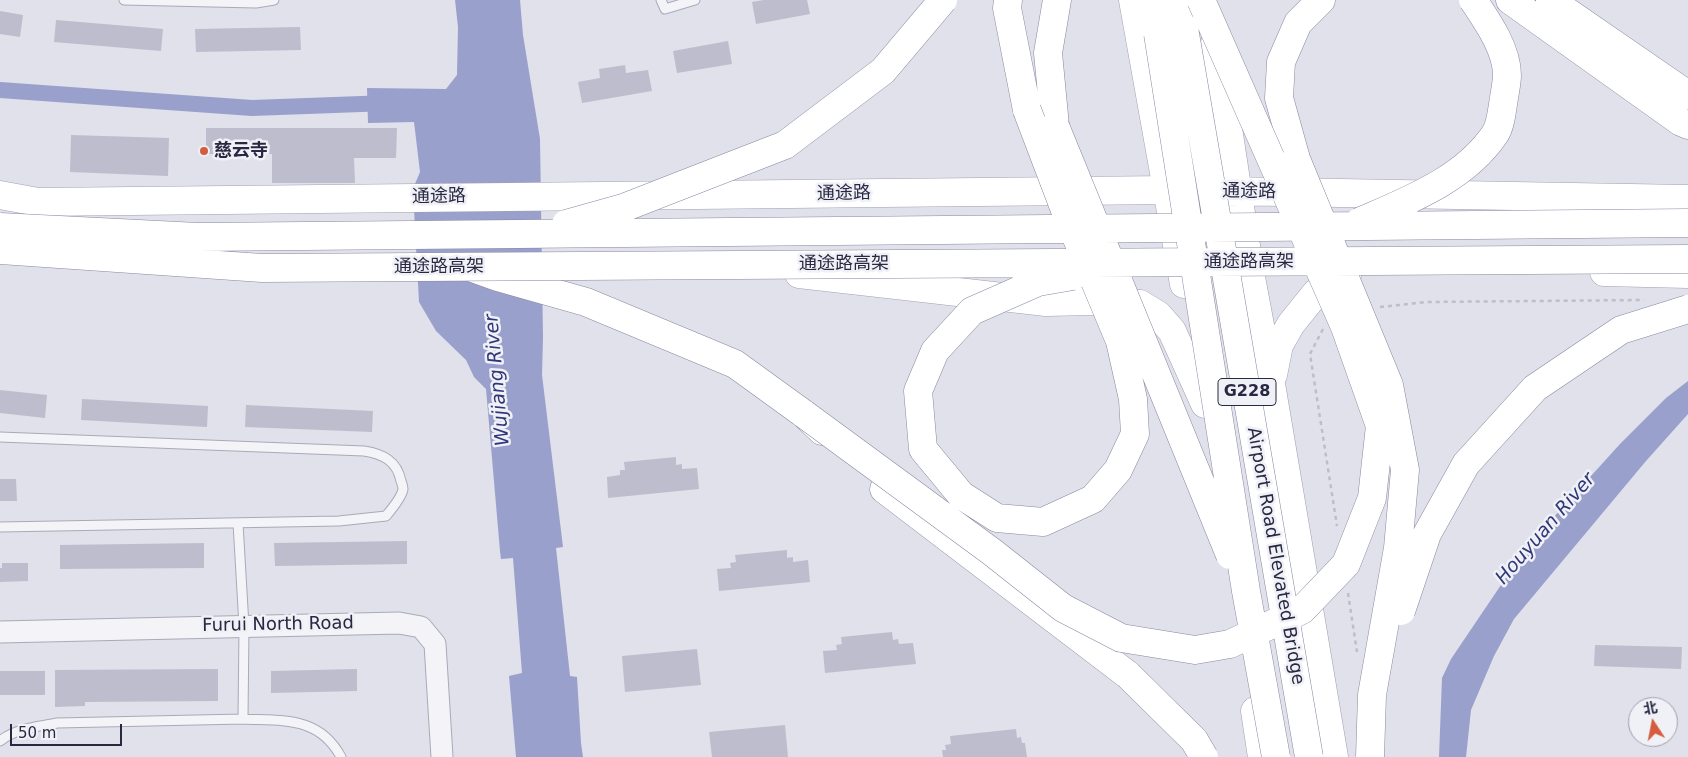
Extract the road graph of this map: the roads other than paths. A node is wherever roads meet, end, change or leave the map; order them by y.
1 (124, 0) edge
2 (274, 0) edge
3 (661, 0) edge
4 (695, 0) edge
5 (943, 0) edge
6 (1008, 0) edge
7 (1057, 0) edge
8 (1133, 0) edge
9 (1153, 0) edge
10 (1179, 0) edge
11 (1200, 0) edge
12 (1208, 0) edge
13 (1321, 0) edge
14 (1473, 0) edge
15 (1510, 0) edge
16 (1550, 0) edge
17 (1688, 95) edge
18 (1688, 125) edge
19 (1168, 190) junction
20 (1239, 192) junction
21 (0, 195) edge
22 (1688, 200) edge
23 (1688, 223) edge
24 (1348, 226) junction
25 (0, 227) edge
26 (533, 234) junction
27 (0, 250) edge
28 (1688, 259) edge
29 (1151, 262) junction
30 (0, 263) edge
31 (475, 269) junction
32 (778, 272) junction
33 (1182, 272) junction
34 (1250, 272) junction
35 (1350, 274) junction
36 (1688, 274) edge
37 (1688, 308) edge
38 (1271, 384) junction
39 (1206, 404) junction
40 (804, 414) junction
41 (0, 437) edge
42 (238, 523) junction
43 (0, 527) edge
44 (1246, 591) junction
45 (244, 626) junction
46 (0, 632) edge
47 (1372, 695) junction
48 (243, 719) junction
49 (0, 741) edge
50 (341, 757) edge
51 (442, 757) edge
52 (1204, 757) edge
53 (1262, 757) edge
54 (1276, 757) edge
55 (1310, 757) edge
56 (1334, 757) edge
57 (1370, 757) edge

1 - 2 lane
3 - 4 lane
5 - 26 main road, bridge
6 - 29 main road, bridge
7 - 44 main road, bridge
8 - 19 main road
9 - 44 main road, Airport Road Elevated Bridge / G228, bridge
10 - 55 main road, Airport Road Elevated Bridge / G228, bridge
11 - 40 main road, bridge
12 - 20 main road
13 - 47 main road, bridge
14 - 24 main road, bridge
15 - 18 main road
16 - 17 main road
19 - 20 main road, 通途路
19 - 21 main road, 通途路
19 - 33 main road
20 - 22 main road, 通途路
20 - 34 main road
23 - 24 main road, 通途路高架, bridge
24 - 26 main road, 通途路高架, bridge
25 - 26 main road, 通途路高架, bridge
27 - 31 main road, 通途路高架, bridge
28 - 29 main road, 通途路高架, bridge
29 - 31 main road, 通途路高架, bridge
30 - 31 main road
31 - 32 main road
31 - 40 main road
32 - 33 main road
32 - 39 main road
33 - 34 main road
33 - 39 main road
34 - 35 main road
34 - 38 main road
35 - 36 main road
35 - 38 main road
37 - 47 main road, bridge
38 - 56 main road
39 - 53 main road
40 - 52 main road, bridge
41 - 42 lane
42 - 43 lane
42 - 45 lane
44 - 54 main road, Airport Road Elevated Bridge / G228, bridge
45 - 46 street, Furui North Road
45 - 48 lane
45 - 51 street, Furui North Road
47 - 57 main road, bridge
48 - 49 lane
48 - 50 lane

